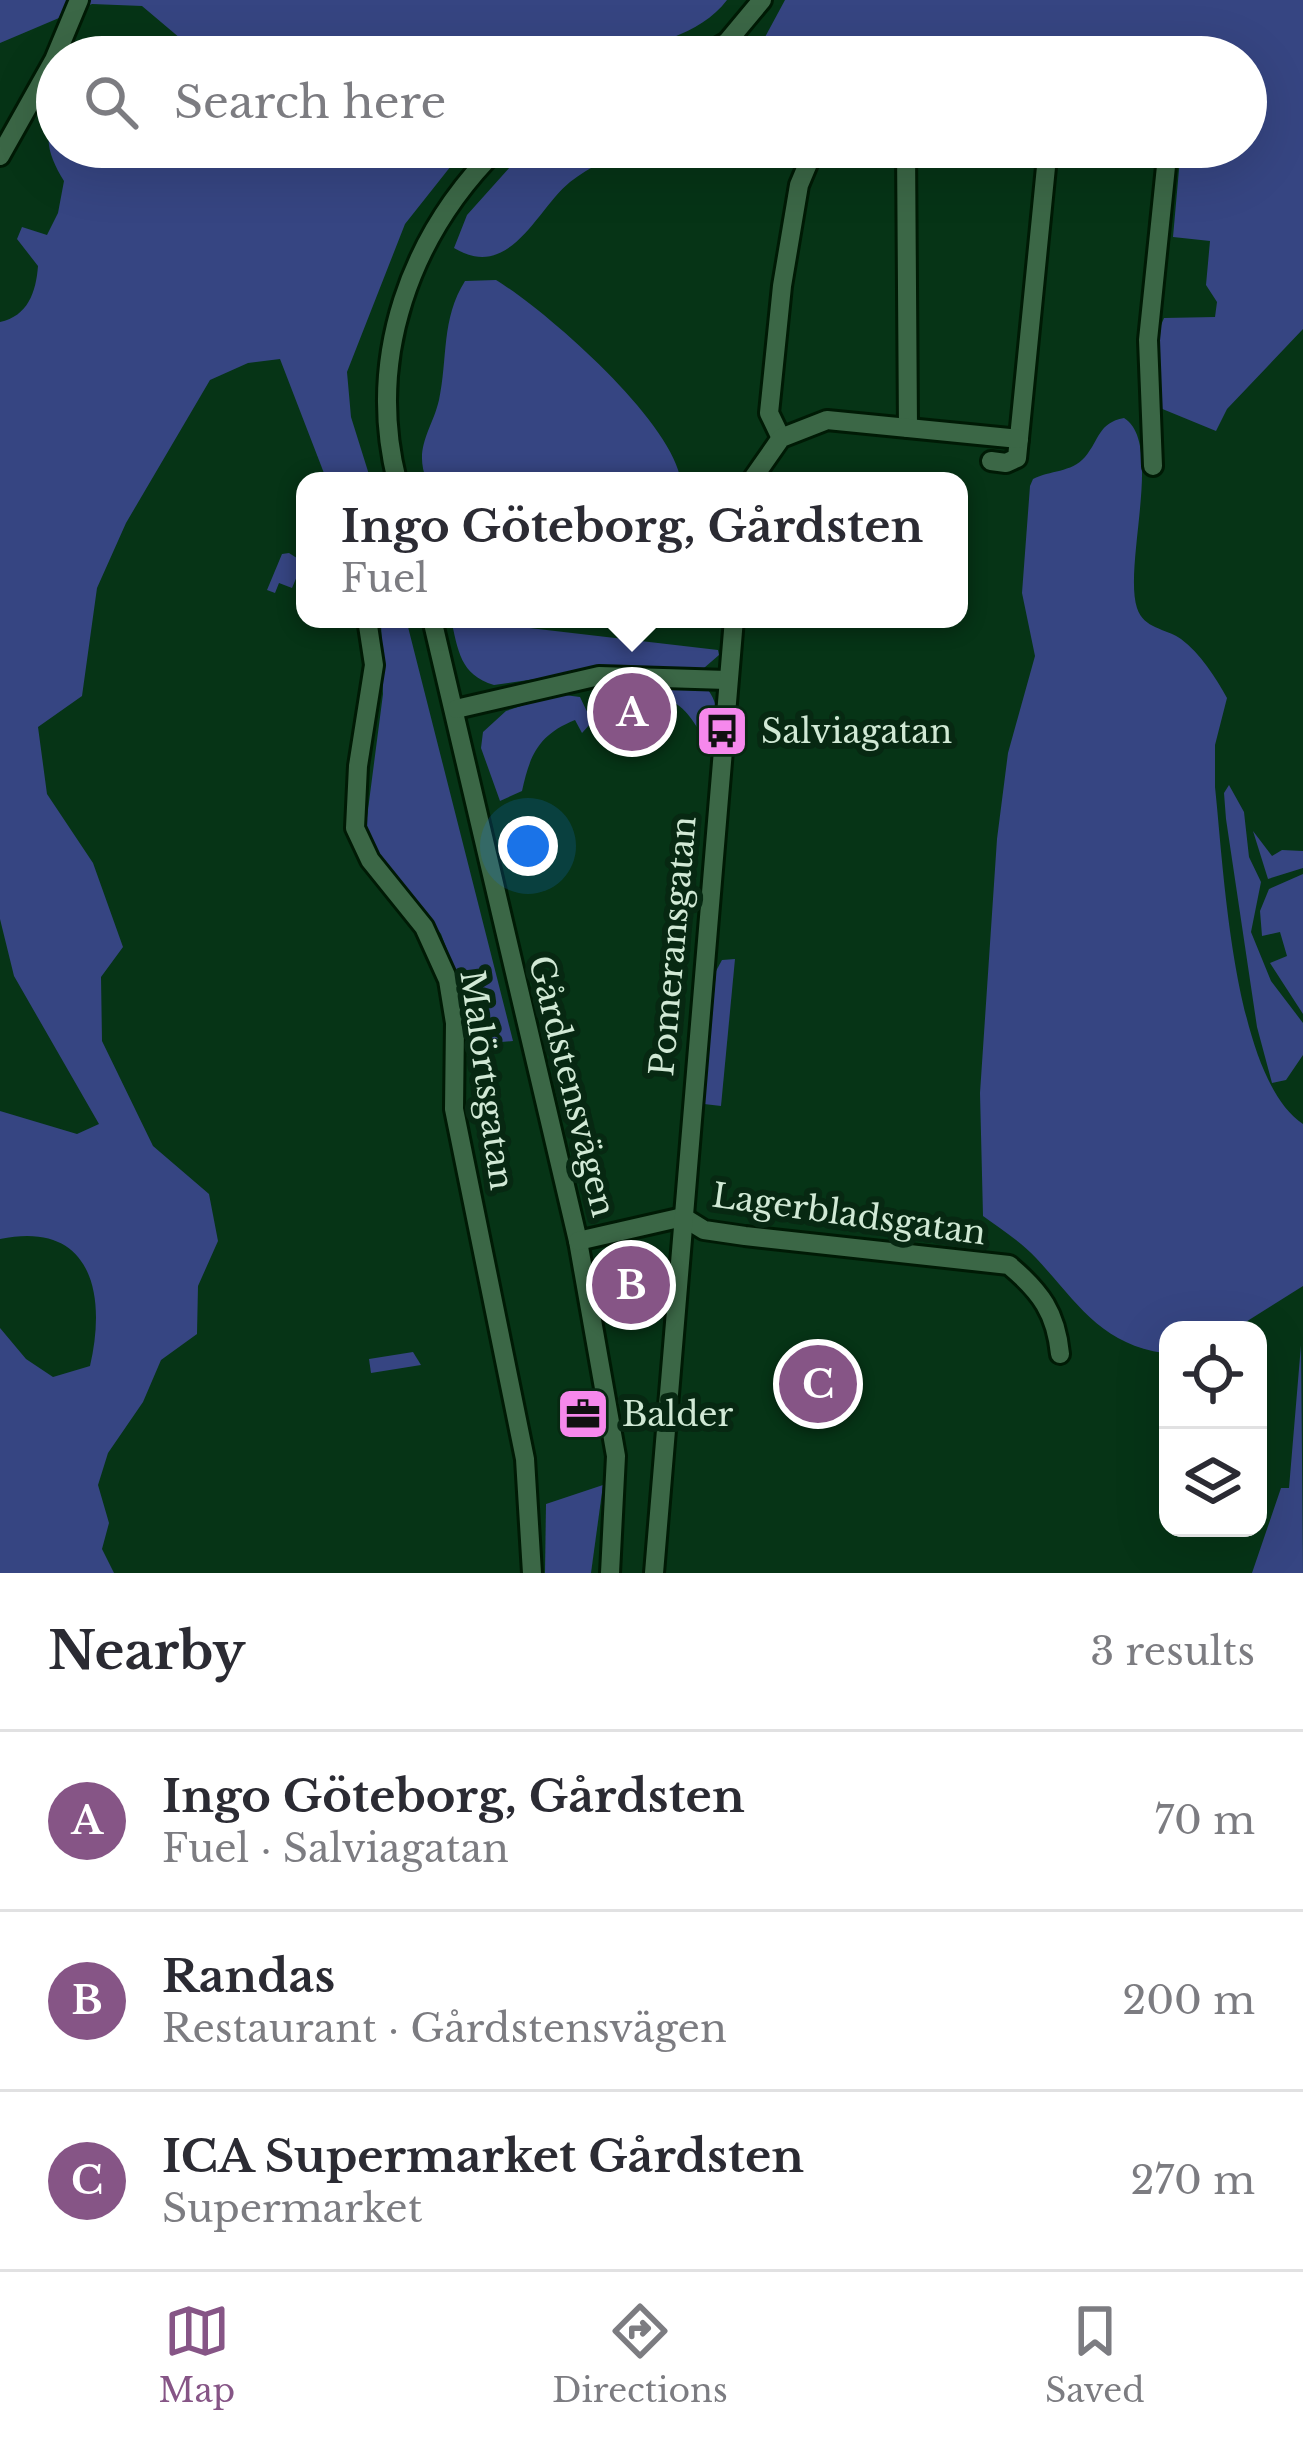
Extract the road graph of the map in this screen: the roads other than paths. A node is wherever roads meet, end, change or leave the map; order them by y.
1 (79, 0) edge
2 (762, 0) edge
3 (64, 36) edge
4 (731, 36) edge
5 (36, 92) edge
6 (0, 156) edge
7 (478, 168) edge
8 (806, 168) edge
9 (906, 168) edge
10 (1046, 168) edge
11 (1166, 168) edge
12 (908, 428) junction
13 (781, 438) junction
14 (1019, 440) junction
15 (992, 461) dead end
16 (1154, 466) dead end
17 (396, 472) edge
18 (757, 472) edge
19 (368, 628) edge
20 (434, 628) edge
21 (733, 628) edge
22 (727, 680) junction
23 (456, 709) junction
24 (682, 1217) junction
25 (578, 1241) junction
26 (1060, 1354) dead end
27 (532, 1573) edge
28 (610, 1573) edge
29 (654, 1573) edge

1 - 3 street
2 - 4 street
5 - 6 street
7 - 17 street
8 - 13 street
9 - 12 street
10 - 14 street
11 - 16 street
12 - 13 street
12 - 14 street
13 - 18 street
14 - 15 street
19 - 27 street, Malörtsgatan
20 - 23 street, Gårdstensvägen
21 - 22 street
22 - 23 street
22 - 24 street, Pomeransgatan
23 - 25 street, Gårdstensvägen
24 - 25 street, Lagerbladsgatan
24 - 26 street, Lagerbladsgatan
24 - 29 street, Pomeransgatan
25 - 28 street, Gårdstensvägen

